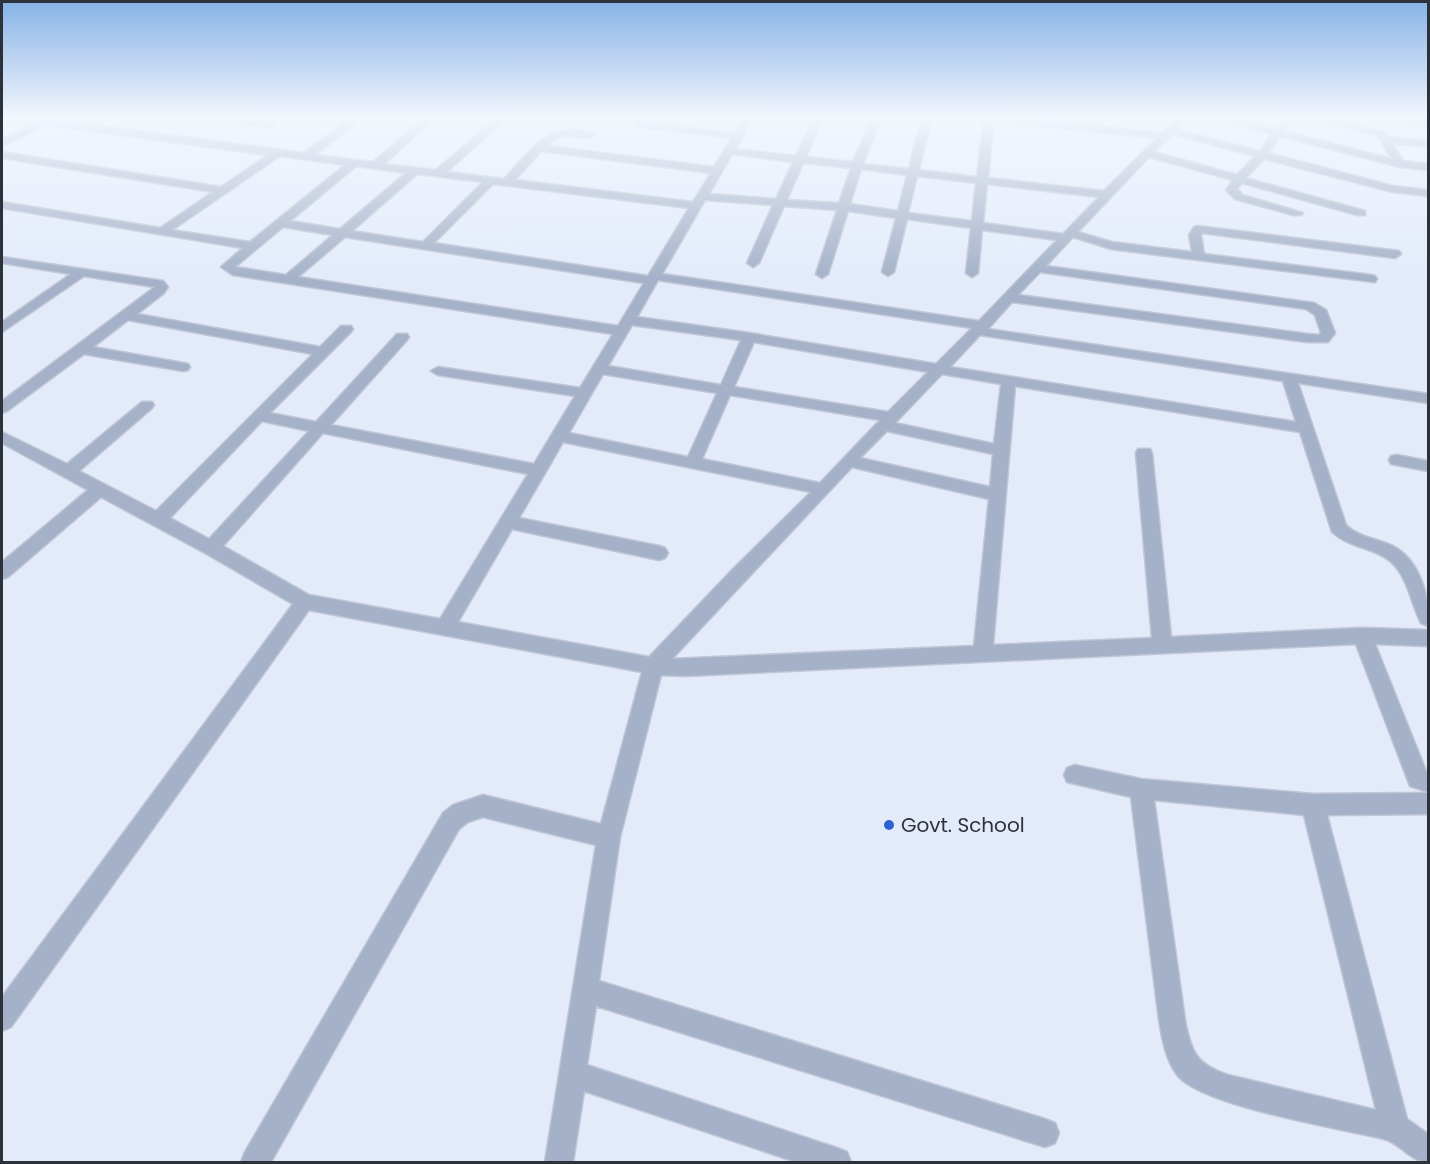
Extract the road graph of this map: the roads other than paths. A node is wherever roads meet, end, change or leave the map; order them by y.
1 (98, 170) edge
2 (252, 170) edge
3 (345, 170) edge
4 (415, 170) edge
5 (418, 170) edge
6 (442, 170) edge
7 (518, 170) edge
8 (712, 170) edge
9 (793, 170) edge
10 (856, 170) edge
11 (897, 170) edge
12 (982, 170) edge
13 (1131, 170) edge
14 (1208, 170) edge
15 (1247, 170) edge
16 (1321, 170) edge
17 (717, 171) joint
18 (913, 172) junction
19 (439, 173) junction
20 (1239, 179) junction
21 (490, 180) junction
22 (981, 180) junction
23 (507, 182) junction
24 (222, 190) junction
25 (1428, 193) edge
26 (1107, 195) junction
27 (699, 201) junction
28 (780, 202) junction
29 (2, 205) edge
30 (845, 207) junction
31 (1297, 213) dead end
32 (1361, 213) dead end
33 (903, 215) junction
34 (278, 223) junction
35 (978, 224) junction
36 (163, 231) junction
37 (342, 233) junction
38 (1068, 236) junction
39 (250, 246) junction
40 (425, 246) junction
41 (1395, 254) dead end
42 (1199, 257) junction
43 (2, 260) edge
44 (753, 263) dead end
45 (1037, 268) junction
46 (82, 272) junction
47 (888, 273) dead end
48 (972, 273) dead end
49 (822, 274) dead end
50 (653, 278) junction
51 (289, 279) junction
52 (1371, 279) dead end
53 (1009, 298) junction
54 (126, 316) junction
55 (625, 325) junction
56 (2, 328) edge
57 (980, 328) junction
58 (346, 329) dead end
59 (402, 337) dead end
60 (749, 337) junction
61 (82, 349) junction
62 (323, 352) junction
63 (183, 367) dead end
64 (598, 369) junction
65 (938, 369) junction
66 (438, 371) dead end
67 (1289, 377) junction
68 (1008, 381) junction
69 (726, 389) junction
70 (584, 393) junction
71 (1428, 398) edge
72 (147, 405) dead end
73 (2, 408) edge
74 (259, 416) junction
75 (887, 421) junction
76 (1305, 428) junction
77 (320, 429) junction
78 (2, 436) edge
79 (558, 436) junction
80 (1002, 451) junction
81 (1144, 453) dead end
82 (1397, 460) dead end
83 (848, 461) junction
84 (693, 463) junction
85 (1428, 466) edge
86 (538, 470) junction
87 (68, 472) junction
88 (100, 489) junction
89 (824, 489) junction
90 (998, 495) junction
91 (158, 520) junction
92 (507, 522) junction
93 (211, 548) junction
94 (658, 553) dead end
95 (2, 572) edge
96 (305, 602) junction
97 (1428, 618) edge
98 (445, 627) junction
99 (1362, 636) junction
100 (1428, 638) edge
101 (1162, 646) junction
102 (983, 654) junction
103 (653, 666) junction
104 (1075, 775) dead end
105 (1141, 789) junction
106 (1425, 793) edge
107 (1313, 805) junction
108 (609, 837) junction
109 (586, 990) junction
110 (2, 1018) edge
111 (573, 1074) junction
112 (1395, 1128) junction
113 (1045, 1133) dead end
114 (1428, 1150) edge
115 (795, 1156) edge
116 (255, 1162) edge
117 (559, 1162) edge
118 (837, 1162) edge

1 - 24 street
2 - 24 street
3 - 34 street
4 - 37 street
5 - 19 street
6 - 19 street
7 - 23 street
8 - 17 street
9 - 28 street
10 - 30 street
11 - 18 street
12 - 22 street
13 - 26 street
14 - 20 street
15 - 20 street
16 - 25 street
17 - 27 street
18 - 22 street
18 - 33 street
19 - 21 street
20 - 31 street
20 - 32 street
21 - 23 street
21 - 40 street
22 - 26 street
22 - 35 street
23 - 27 street
24 - 36 street
26 - 38 street
27 - 28 street
27 - 50 street
28 - 30 street
28 - 44 street
29 - 36 street
30 - 33 street
30 - 49 street
33 - 35 street
33 - 47 street
34 - 37 street
34 - 39 street
35 - 38 street
35 - 48 street
36 - 39 street
37 - 40 street
37 - 51 street
38 - 42 street
38 - 45 street
39 - 51 street
40 - 50 street
41 - 42 street
42 - 52 street
43 - 46 street
45 - 53 street
45 - 53 street
46 - 54 street
46 - 56 street
50 - 55 street
50 - 57 street
51 - 55 street
53 - 57 street
54 - 61 street
54 - 62 street
55 - 60 street
55 - 64 street
57 - 65 street
57 - 67 street
58 - 62 street
59 - 77 street
60 - 65 street
60 - 69 street
61 - 63 street
61 - 73 street
62 - 74 street
64 - 69 street
64 - 70 street
65 - 68 street
65 - 75 street
66 - 70 street
67 - 71 street
67 - 76 street
68 - 76 street
68 - 80 street
69 - 75 street
69 - 84 street
70 - 79 street
72 - 87 street
74 - 77 street
74 - 91 street
75 - 80 street
75 - 83 street
76 - 97 street
77 - 86 street
77 - 93 street
78 - 87 street
79 - 84 street
79 - 86 street
80 - 90 street
81 - 101 street
82 - 85 street
83 - 89 street
83 - 90 street
84 - 89 street
86 - 92 street
87 - 88 street
88 - 91 street
88 - 95 street
89 - 103 street
90 - 102 street
91 - 93 street
92 - 94 street
92 - 98 street
93 - 96 street
96 - 98 street
96 - 110 street
98 - 103 street
99 - 100 street
99 - 101 street
99 - 106 street
101 - 102 street
102 - 103 street
103 - 108 street
104 - 105 street
105 - 107 street
105 - 112 street
106 - 107 street
107 - 112 street
108 - 109 street
108 - 116 street
109 - 111 street
109 - 113 street
111 - 115 street
111 - 117 street
112 - 114 street
115 - 118 street

